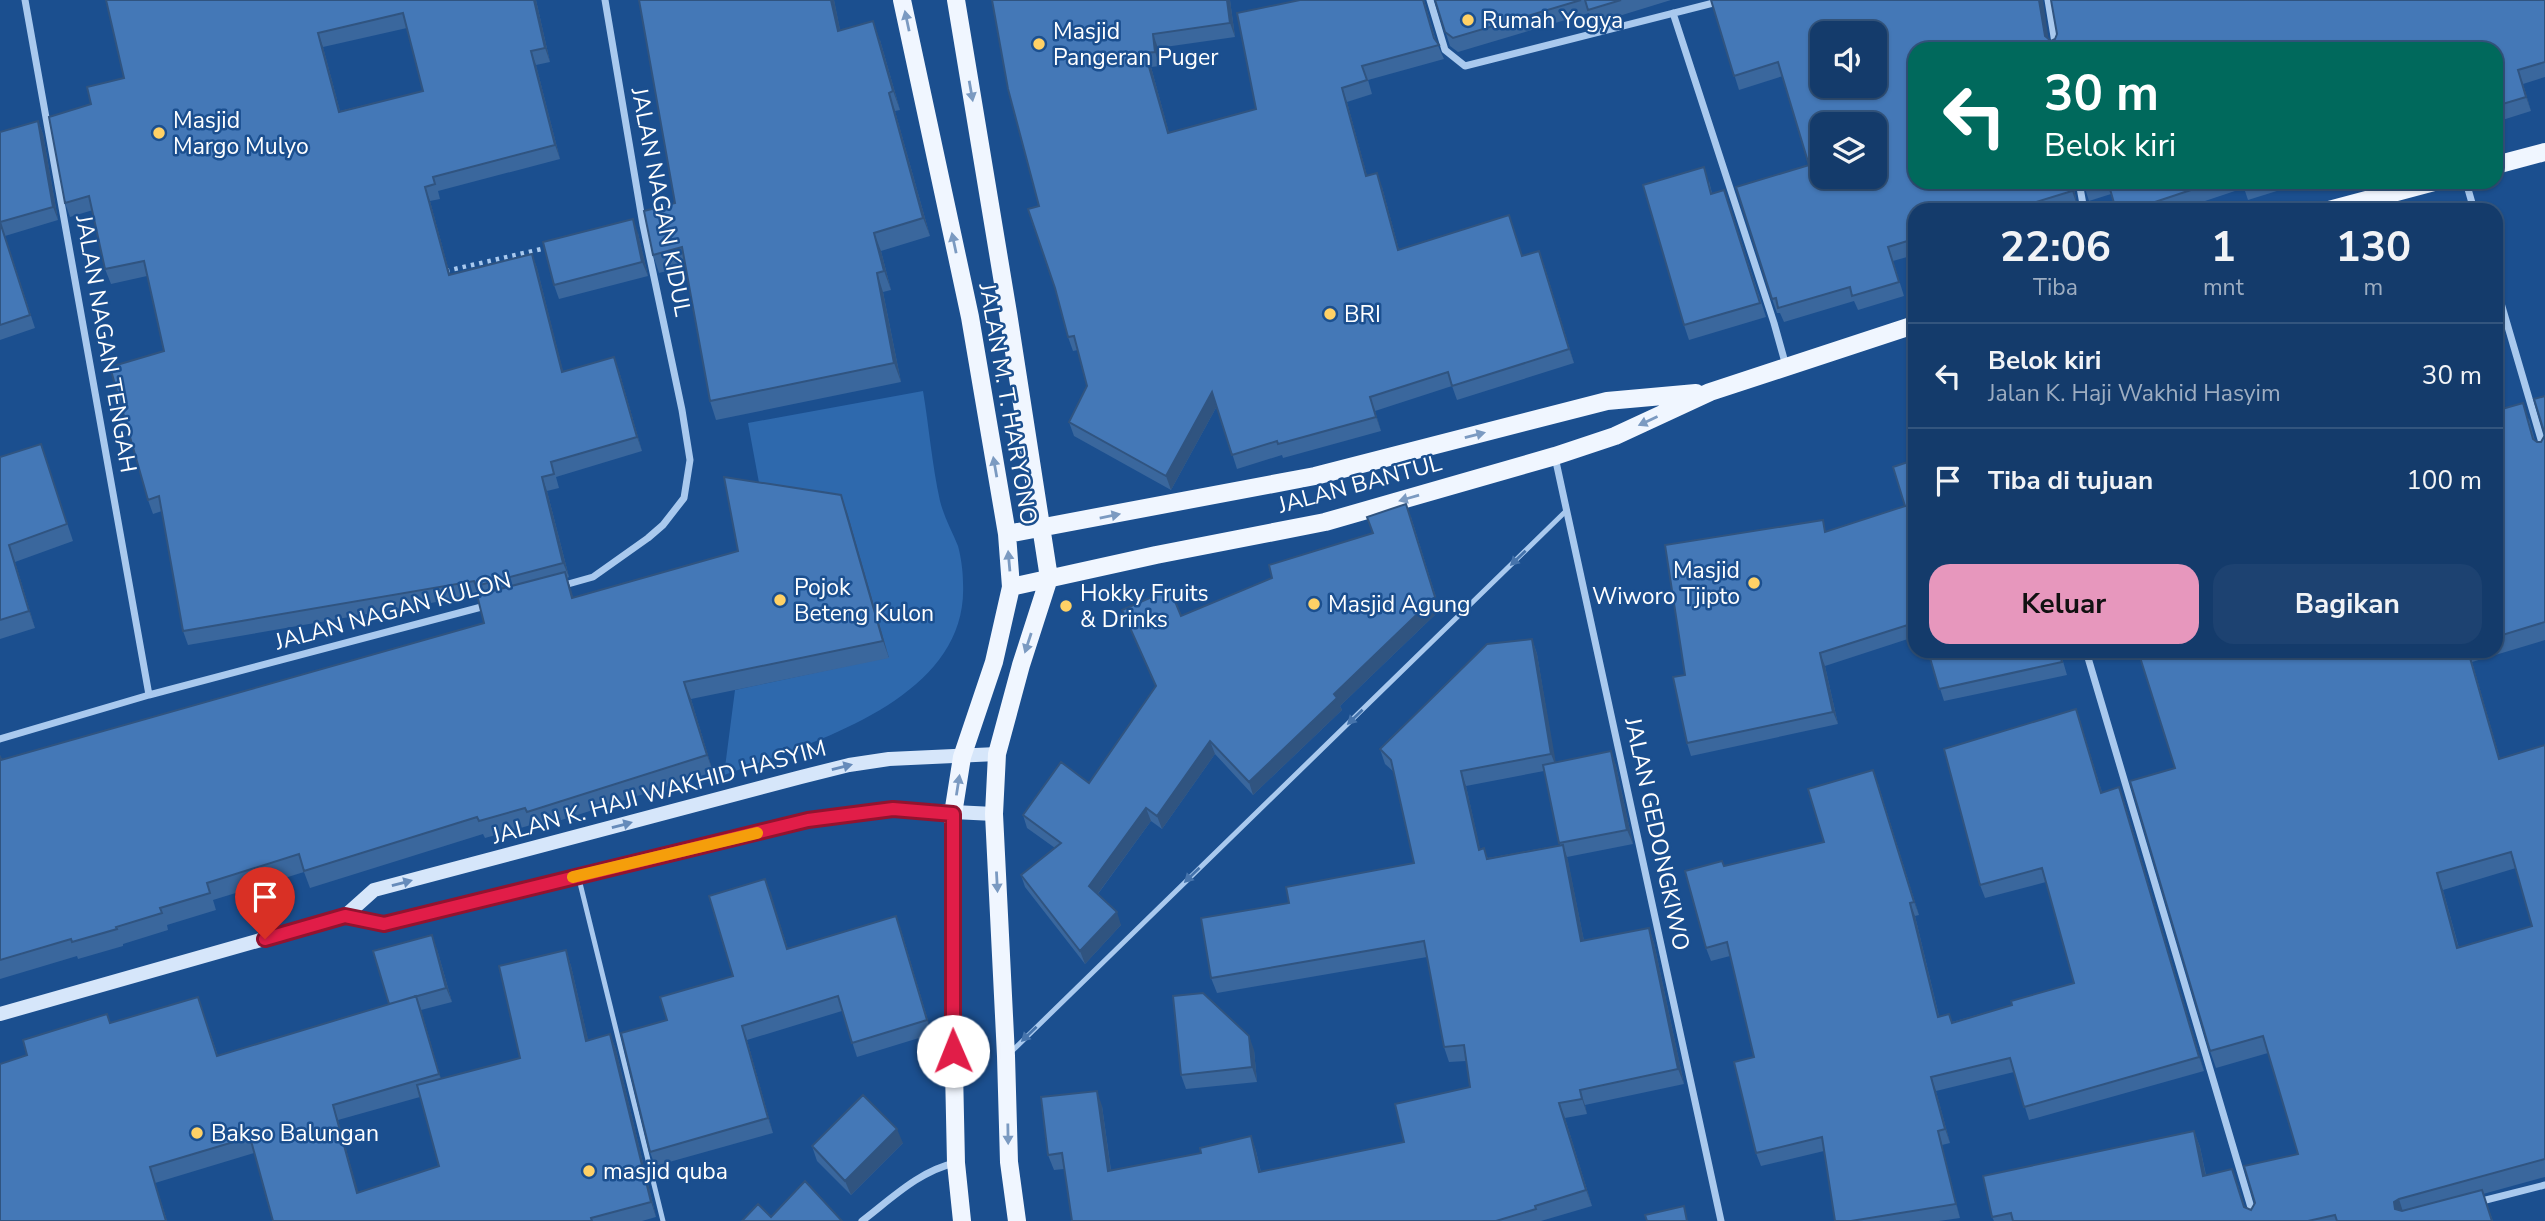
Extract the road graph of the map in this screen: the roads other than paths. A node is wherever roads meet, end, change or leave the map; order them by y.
1 (25, 0) edge
2 (605, 0) edge
3 (902, 0) edge
4 (956, 0) edge
5 (1430, 0) edge
6 (1725, 0) edge
7 (2048, 0) edge
8 (1673, 13) junction
9 (2055, 42) edge
10 (2545, 152) edge
11 (2503, 164) edge
12 (2408, 189) edge
13 (2355, 203) edge
14 (2503, 310) edge
15 (1908, 327) edge
16 (1786, 367) junction
17 (1710, 392) junction
18 (2545, 453) edge
19 (1555, 456) junction
20 (1567, 510) junction
21 (1043, 528) junction
22 (1007, 534) junction
23 (1049, 578) junction
24 (1011, 587) junction
25 (553, 588) edge
26 (499, 602) edge
27 (2088, 658) edge
28 (149, 695) junction
29 (0, 739) edge
30 (997, 754) junction
31 (962, 757) junction
32 (953, 814) junction
33 (994, 814) junction
34 (579, 876) junction
35 (345, 916) junction
36 (0, 1014) edge
37 (1006, 1056) junction
38 (956, 1163) junction
39 (2545, 1185) edge
40 (2469, 1204) edge
41 (663, 1221) edge
42 (862, 1221) edge
43 (962, 1221) edge
44 (1017, 1221) edge
45 (1721, 1221) edge
46 (2255, 1221) edge

1 - 28 street, JALAN NAGAN TENGAH
2 - 25 street, JALAN NAGAN KIDUL
22 -> 3 main road, JALAN M. T. HARYONO
4 -> 21 main road, JALAN M. T. HARYONO
5 - 8 street
6 - 8 street
7 - 9 street
8 - 16 street
10 - 11 main road
12 - 13 main road
14 - 18 street
15 - 16 main road, JALAN BANTUL
16 - 17 main road, JALAN BANTUL
17 -> 19 main road, JALAN BANTUL
21 -> 17 main road, JALAN BANTUL
19 - 20 street, JALAN GEDONGKIWO
19 -> 23 main road, JALAN BANTUL
20 -> 37 lane
20 - 45 street, JALAN GEDONGKIWO
21 - 22 main road, JALAN BANTUL
21 - 23 main road, JALAN M. T. HARYONO
24 -> 22 main road, JALAN M. T. HARYONO
23 - 24 main road, JALAN BANTUL
23 -> 30 main road
24 - 31 main road, JALAN M. T. HARYONO
26 - 28 street, JALAN NAGAN KULON
27 - 46 street
28 - 29 street, JALAN NAGAN KULON
30 - 31 main road, JALAN K. HAJI WAKHID HASYIM
30 - 33 main road
32 -> 31 main road, JALAN M. T. HARYONO
35 -> 31 main road, JALAN K. HAJI WAKHID HASYIM
32 - 33 main road, JALAN K. HAJI WAKHID HASYIM
32 - 34 main road, JALAN K. HAJI WAKHID HASYIM
32 - 38 main road, JALAN M. T. HARYONO
33 -> 37 main road
34 - 35 main road, JALAN K. HAJI WAKHID HASYIM
34 - 41 lane
35 - 36 main road, JALAN K. HAJI WAKHID HASYIM
37 -> 44 main road
38 - 42 street
38 - 43 main road, JALAN M. T. HARYONO
39 - 40 street

